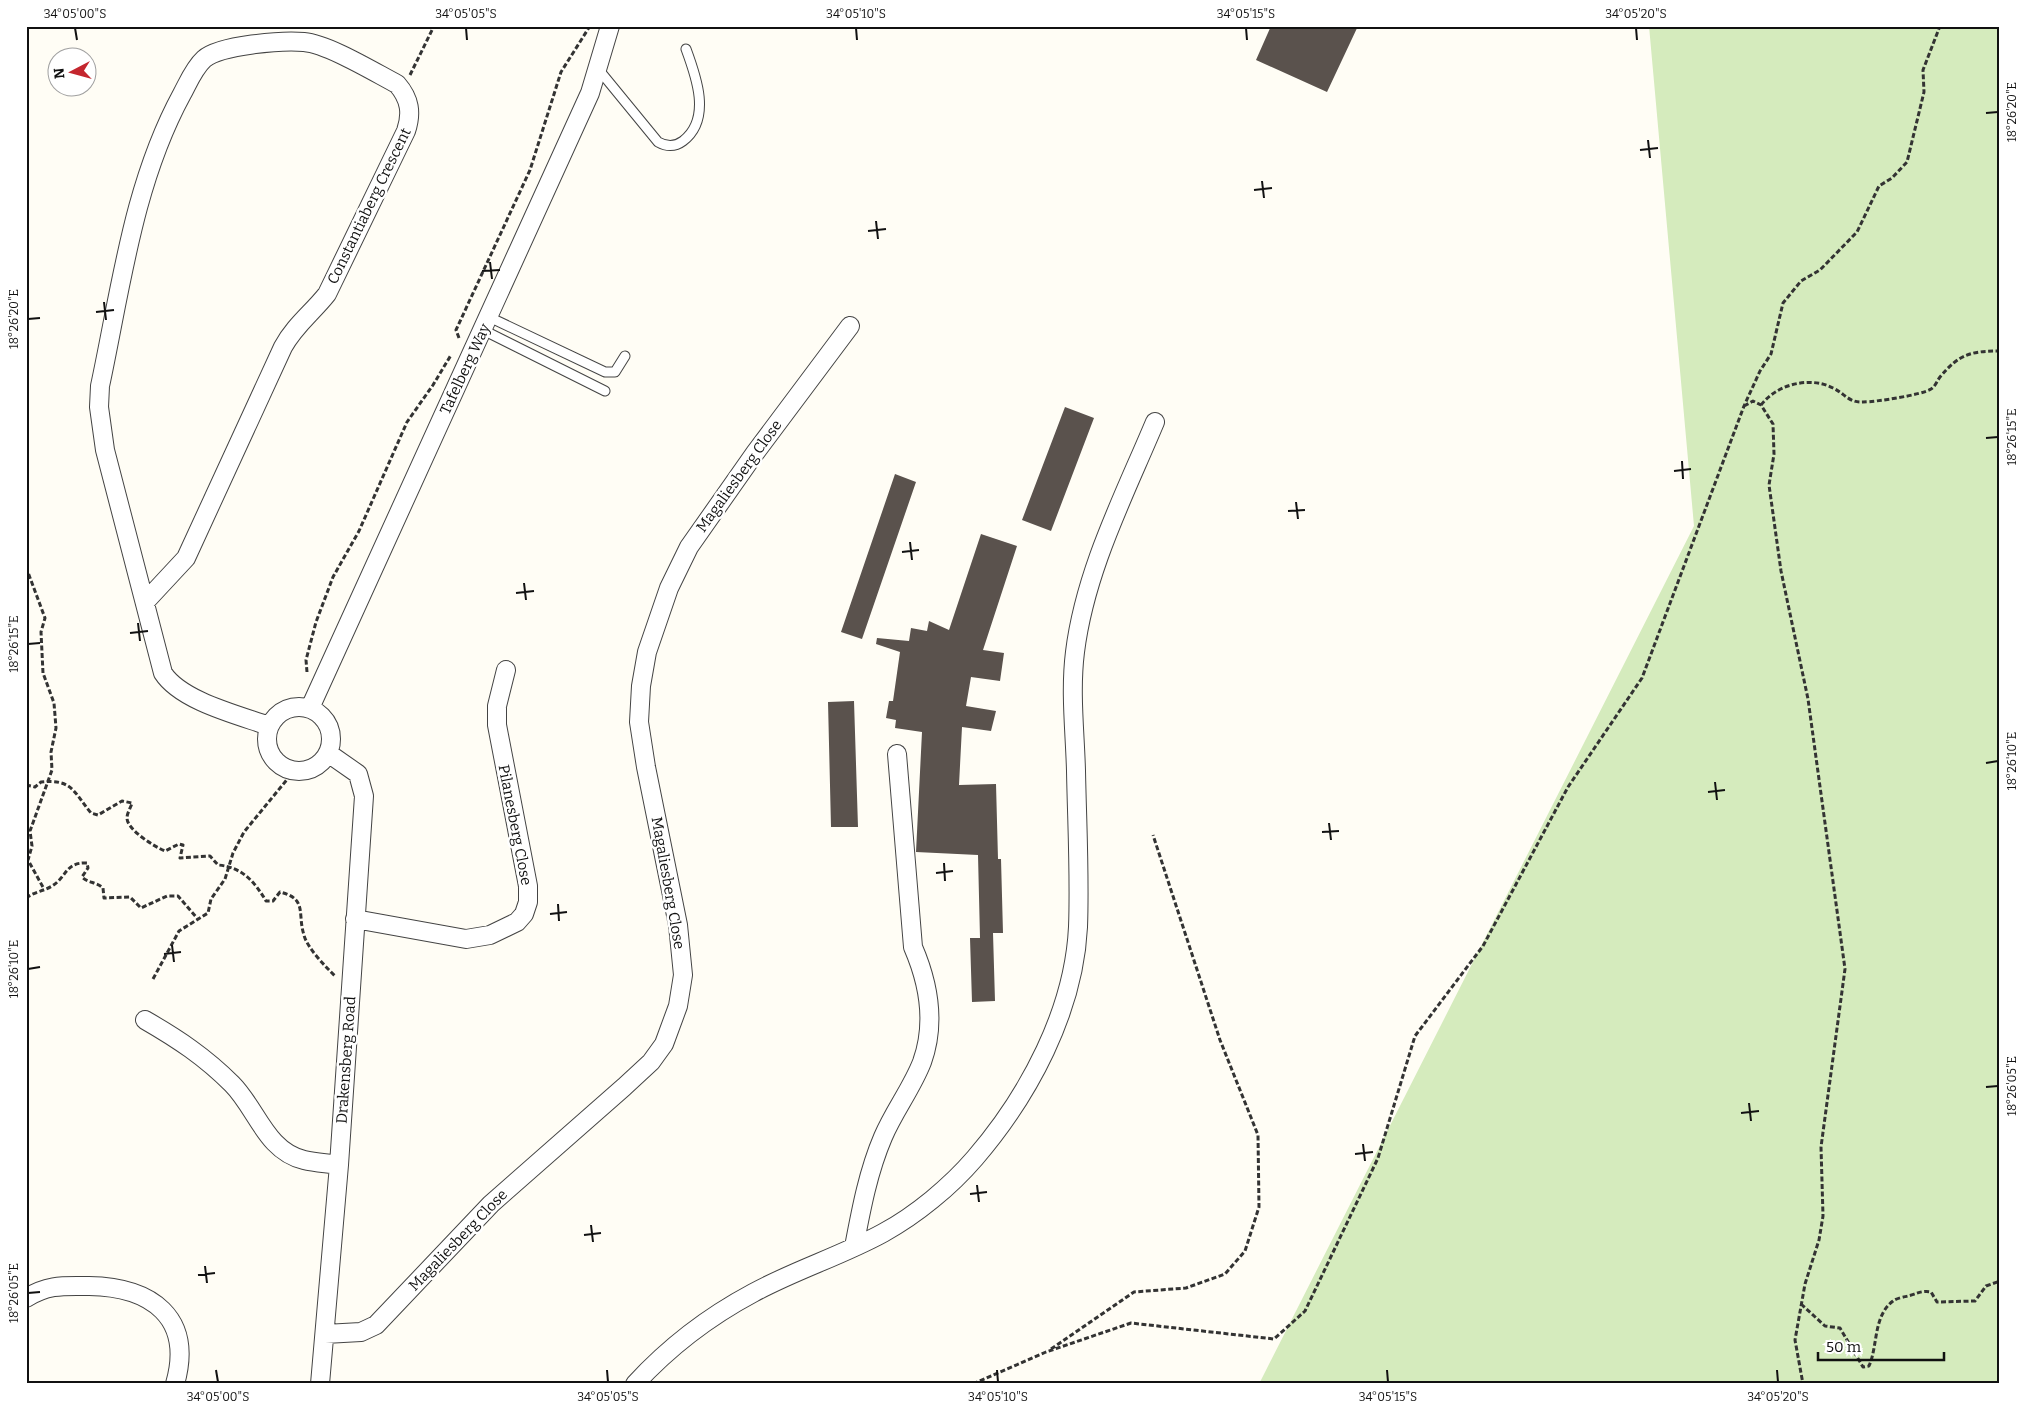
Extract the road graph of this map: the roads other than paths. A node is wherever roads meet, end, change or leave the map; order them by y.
1 (610, 26) edge
2 (686, 49) dead end
3 (600, 66) junction
4 (486, 323) junction
5 (850, 326) dead end
6 (625, 356) dead end
7 (605, 391) dead end
8 (1155, 422) dead end
9 (146, 601) junction
10 (506, 670) dead end
11 (310, 708) junction
12 (269, 726) junction
13 (328, 752) junction
14 (897, 754) dead end
15 (355, 919) junction
16 (145, 1020) dead end
17 (339, 1165) junction
18 (854, 1248) junction
19 (26, 1298) edge
20 (325, 1334) junction
21 (175, 1384) edge
22 (320, 1384) edge
23 (635, 1384) edge

1 - 3 street, Tafelberg Way
2 - 3 lane
3 - 4 street, Tafelberg Way
4 - 6 lane
4 - 7 lane
4 - 11 street, Tafelberg Way
5 - 20 street, Magaliesberg Close
8 - 18 street
9 - 9 street, Constantiaberg Crescent
9 - 12 street
10 - 15 street, Pilanesberg Close
11 - 12 street
11 - 13 street
12 - 13 street
13 - 15 street, Drakensberg Road
14 - 18 street
15 - 17 street, Drakensberg Road
16 - 17 street
17 - 20 street, Drakensberg Road
18 - 23 street
19 - 21 street
20 - 22 street, Drakensberg Road

